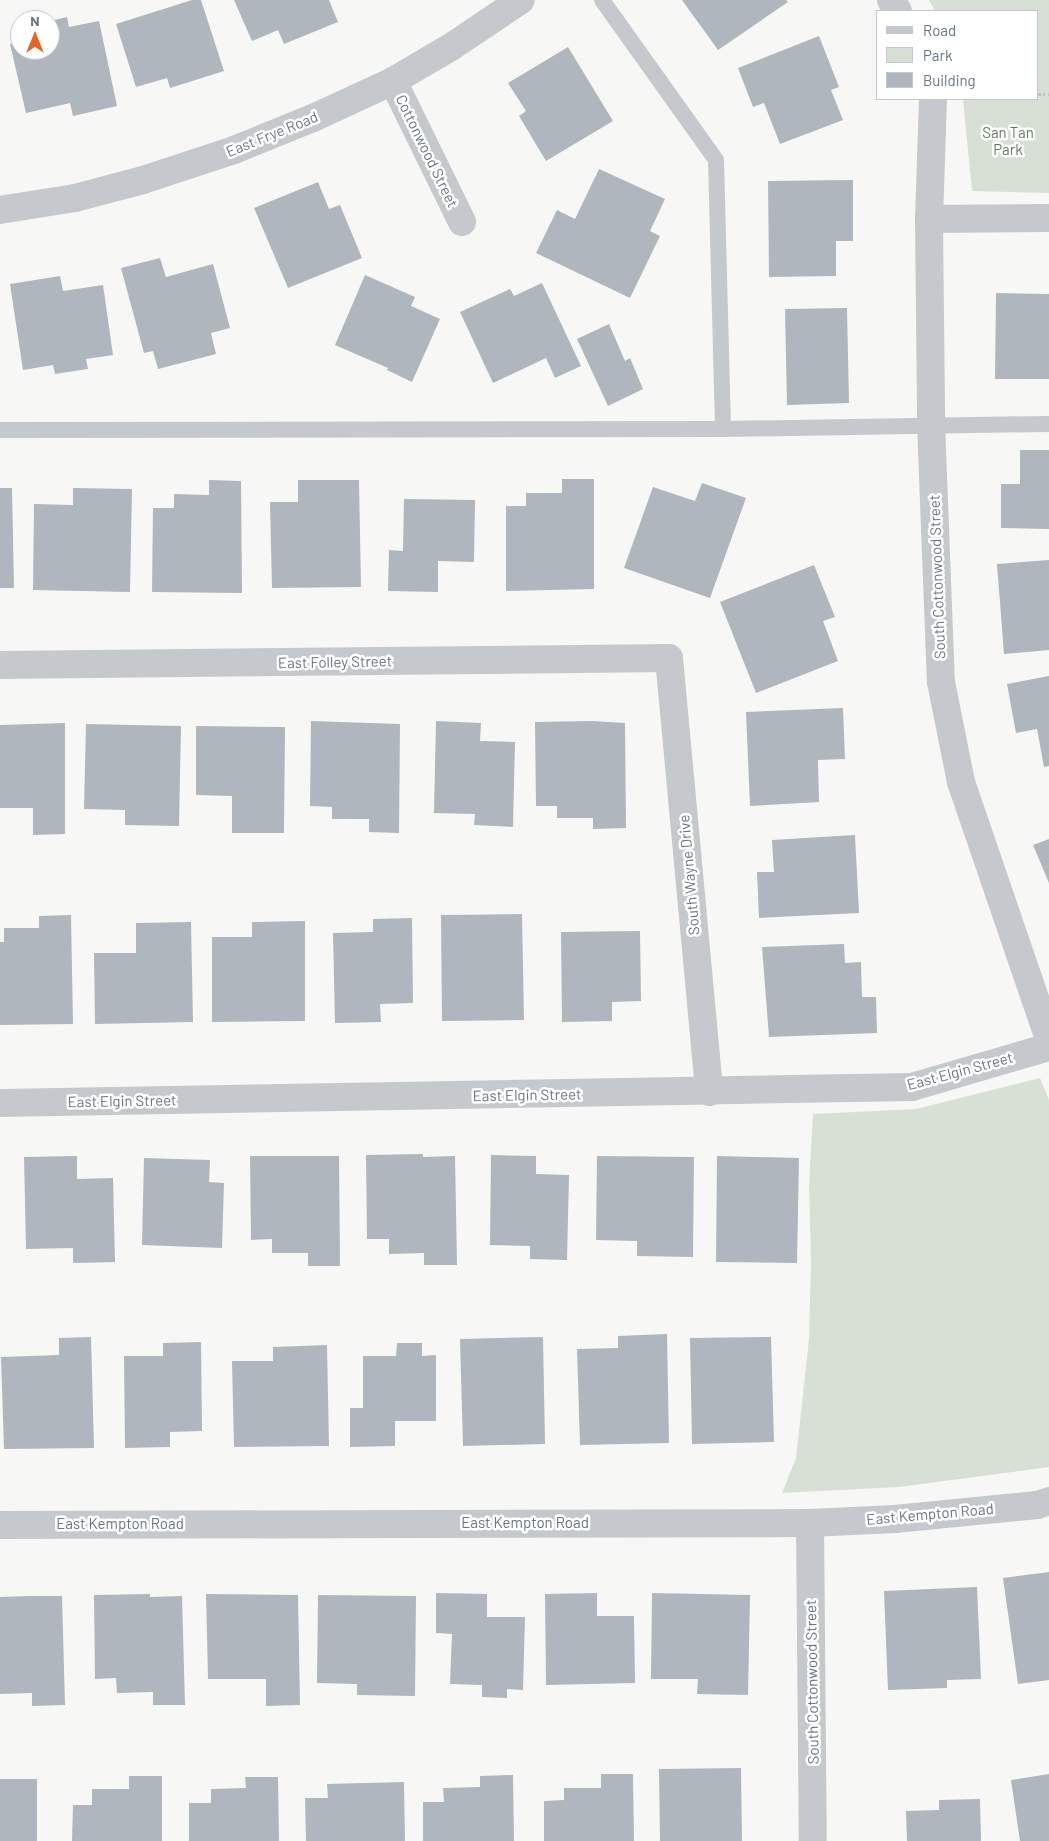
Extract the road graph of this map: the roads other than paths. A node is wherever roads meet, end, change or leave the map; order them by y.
1 (521, 0) edge
2 (602, 0) edge
3 (393, 81) junction
4 (933, 100) edge
5 (0, 210) edge
6 (1049, 218) edge
7 (929, 219) junction
8 (462, 222) dead end
9 (931, 424) junction
10 (1049, 424) edge
11 (723, 429) junction
12 (0, 430) edge
13 (669, 658) joint
14 (0, 665) edge
15 (1049, 1040) edge
16 (1049, 1047) edge
17 (709, 1092) junction
18 (0, 1104) edge
19 (1049, 1502) edge
20 (810, 1523) junction
21 (0, 1525) edge
22 (813, 1841) edge

1 - 3 street, East Frye Road
2 - 11 lane
3 - 5 street, East Frye Road
3 - 8 street, Cottonwood Street
4 - 7 street, South Cottonwood Street
6 - 7 street
7 - 9 street, South Cottonwood Street
9 - 10 lane
9 - 11 lane
9 - 15 street, South Cottonwood Street
11 - 12 lane
13 - 14 street, East Folley Street
13 - 17 street, South Wayne Drive
16 - 17 street, East Elgin Street
17 - 18 street, East Elgin Street
19 - 20 street, East Kempton Road
20 - 21 street, East Kempton Road
20 - 22 street, South Cottonwood Street

